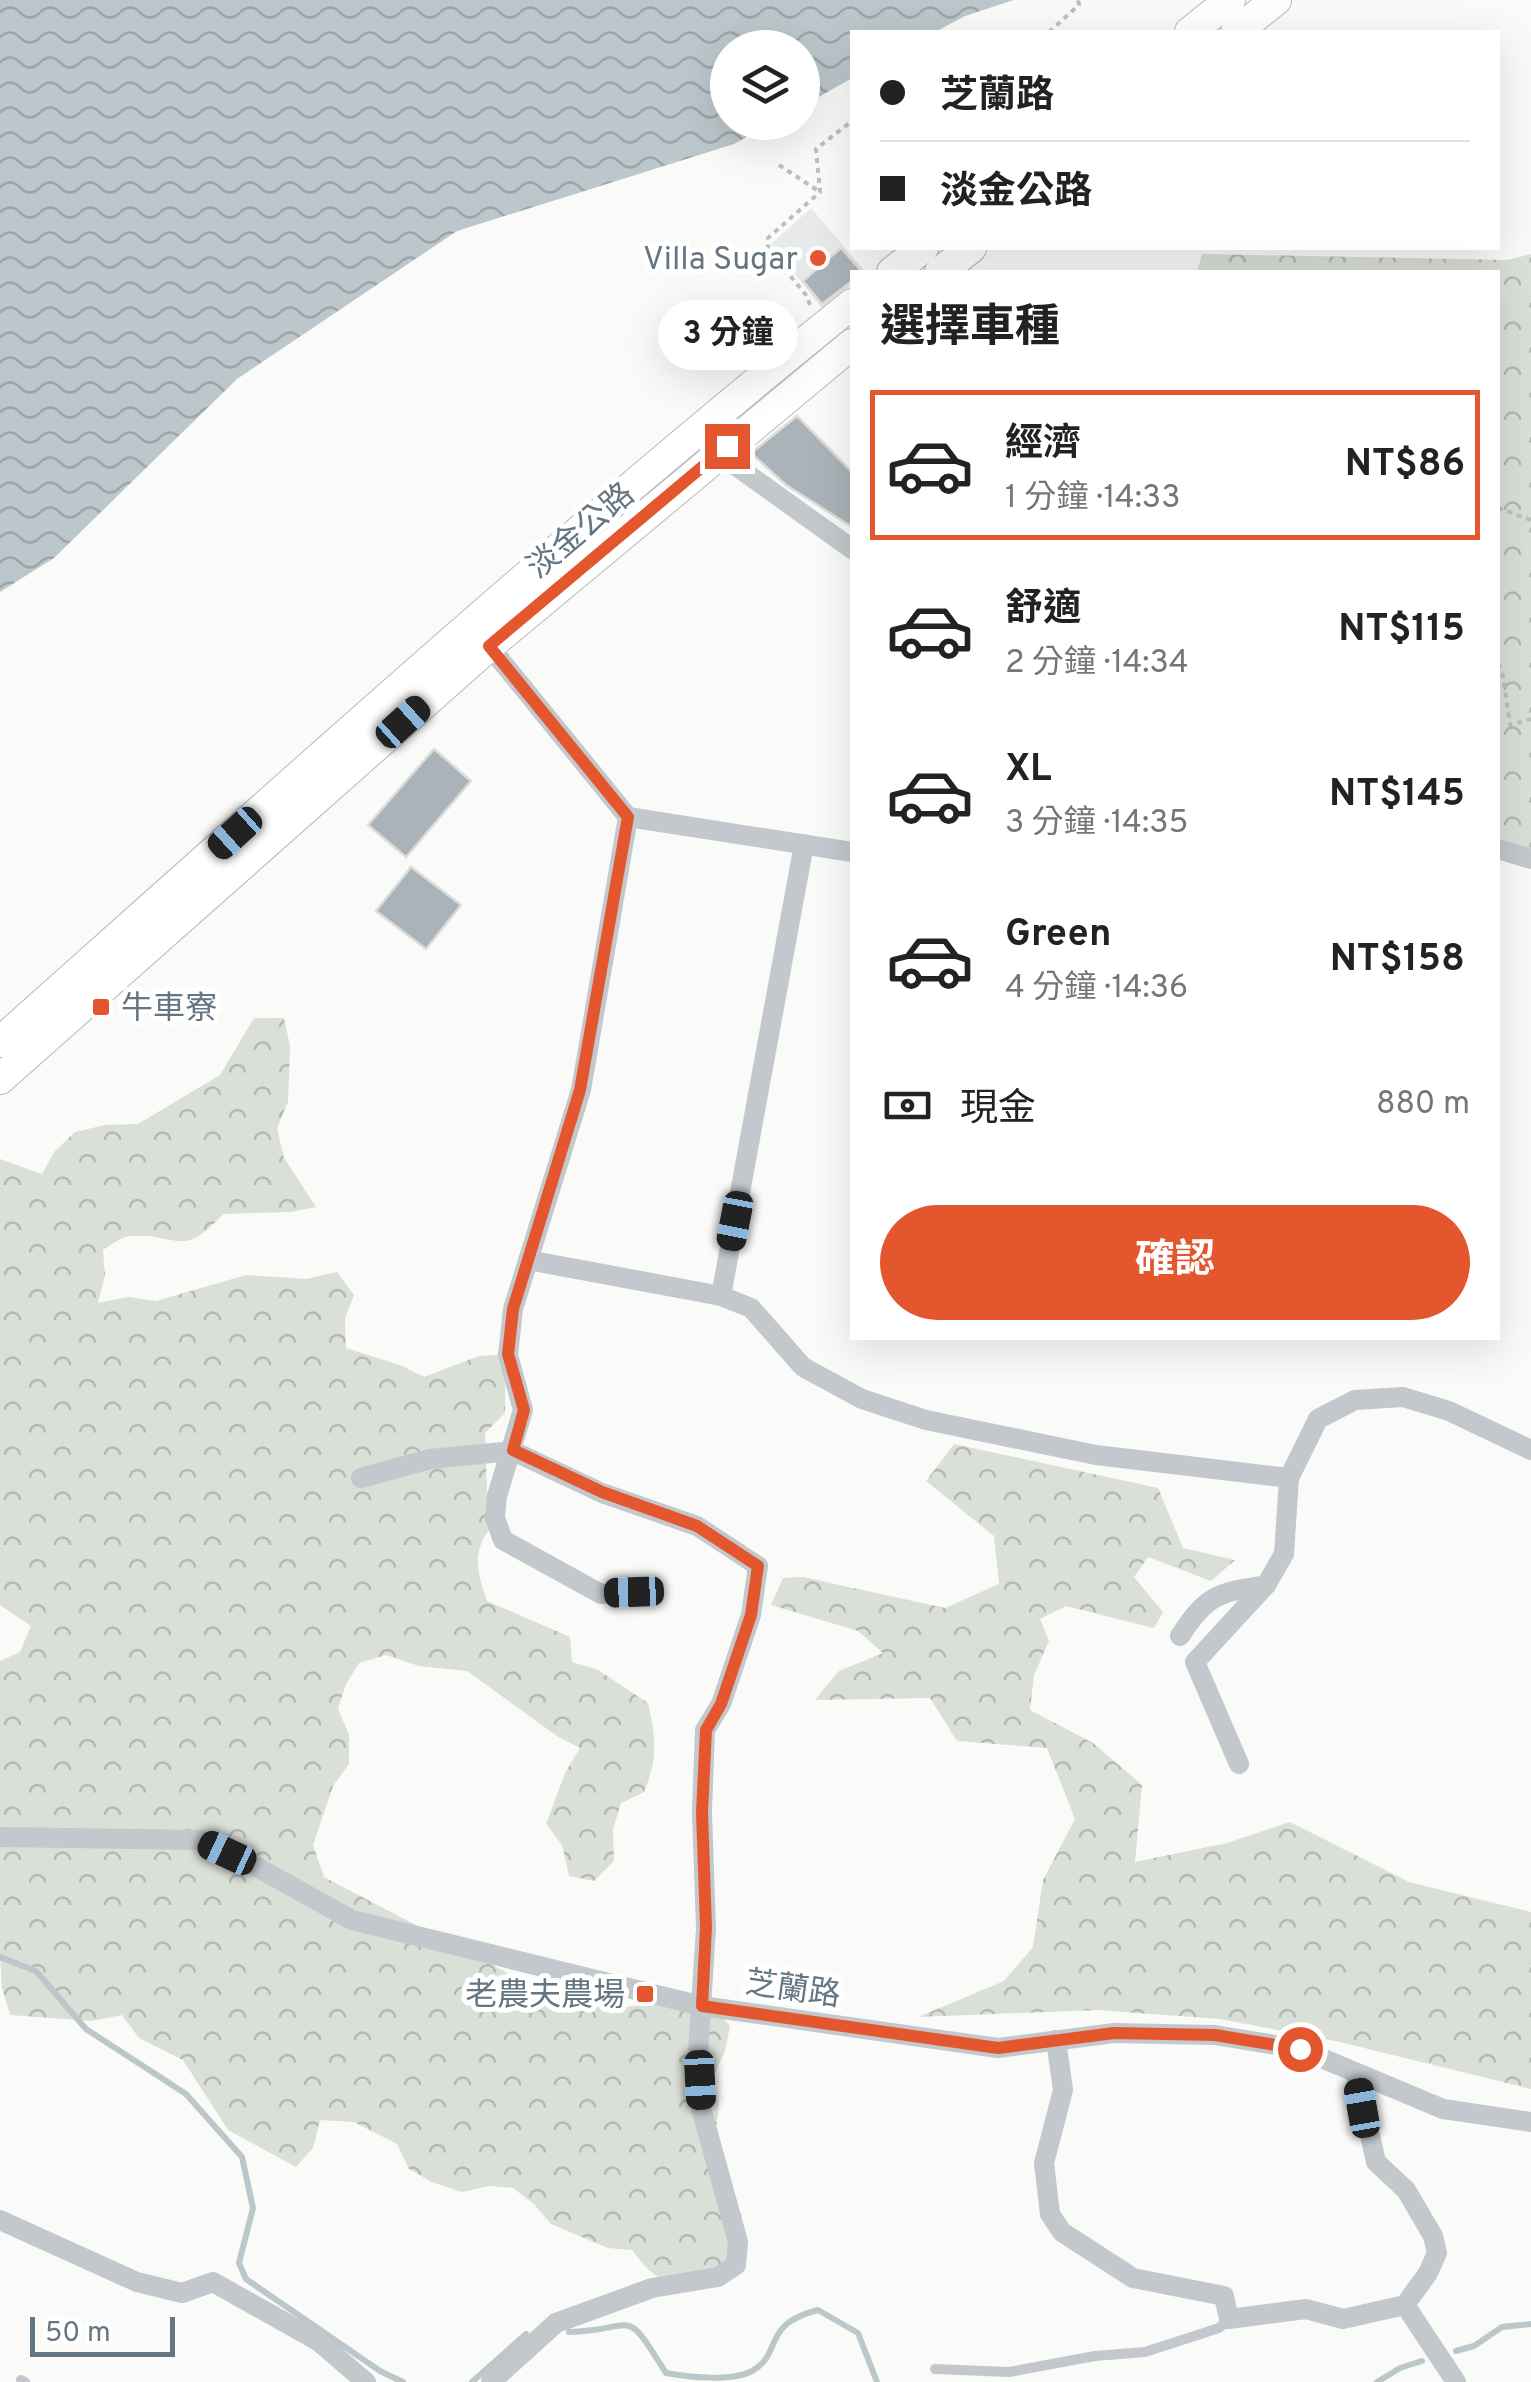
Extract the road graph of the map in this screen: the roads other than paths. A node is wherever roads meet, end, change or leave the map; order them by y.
1 (1230, 0) edge
2 (1276, 0) edge
3 (1192, 30) edge
4 (1238, 30) edge
5 (920, 250) edge
6 (968, 250) edge
7 (895, 270) edge
8 (943, 270) edge
9 (850, 306) edge
10 (850, 346) edge
11 (696, 430) junction
12 (718, 453) junction
13 (850, 548) edge
14 (479, 635) junction
15 (628, 817) junction
16 (804, 844) junction
17 (1500, 850) edge
18 (850, 852) edge
19 (1531, 859) edge
20 (0, 1042) edge
21 (0, 1079) edge
22 (528, 1260) junction
23 (722, 1296) junction
24 (513, 1450) junction
25 (1531, 1450) edge
26 (361, 1478) dead end
27 (1289, 1478) junction
28 (1266, 1585) junction
29 (634, 1592) dead end
30 (1180, 1636) dead end
31 (1239, 1764) dead end
32 (0, 1838) edge
33 (702, 2006) junction
34 (1056, 2040) junction
35 (1356, 2072) junction
36 (1531, 2122) edge
37 (0, 2220) edge
38 (1406, 2305) junction
39 (1229, 2319) junction
40 (936, 2370) dead end
41 (366, 2382) edge
42 (491, 2382) edge
43 (1456, 2382) edge

1 - 3 main road
2 - 4 main road
5 - 7 main road
6 - 8 main road
9 - 11 main road, 淡金公路
10 - 12 main road, 淡金公路
11 - 12 street
11 - 14 main road, 淡金公路
12 - 13 street
12 - 14 main road, 淡金公路
14 - 15 street
14 - 20 main road, 淡金公路
14 - 21 main road, 淡金公路
15 - 16 street
15 - 22 street
16 - 18 street
16 - 23 street
17 - 19 street
22 - 23 street
22 - 24 street
23 - 27 street
24 - 26 street
24 - 29 street
24 - 33 street
25 - 27 street
27 - 28 street
28 - 30 street
28 - 31 street
32 - 33 street, 芝蘭路
33 - 34 street, 芝蘭路
33 - 42 street
34 - 35 street, 芝蘭路
34 - 39 street
35 - 36 street, 芝蘭路
35 - 38 street
37 - 41 street
38 - 39 street
38 - 43 street
39 - 40 lane

